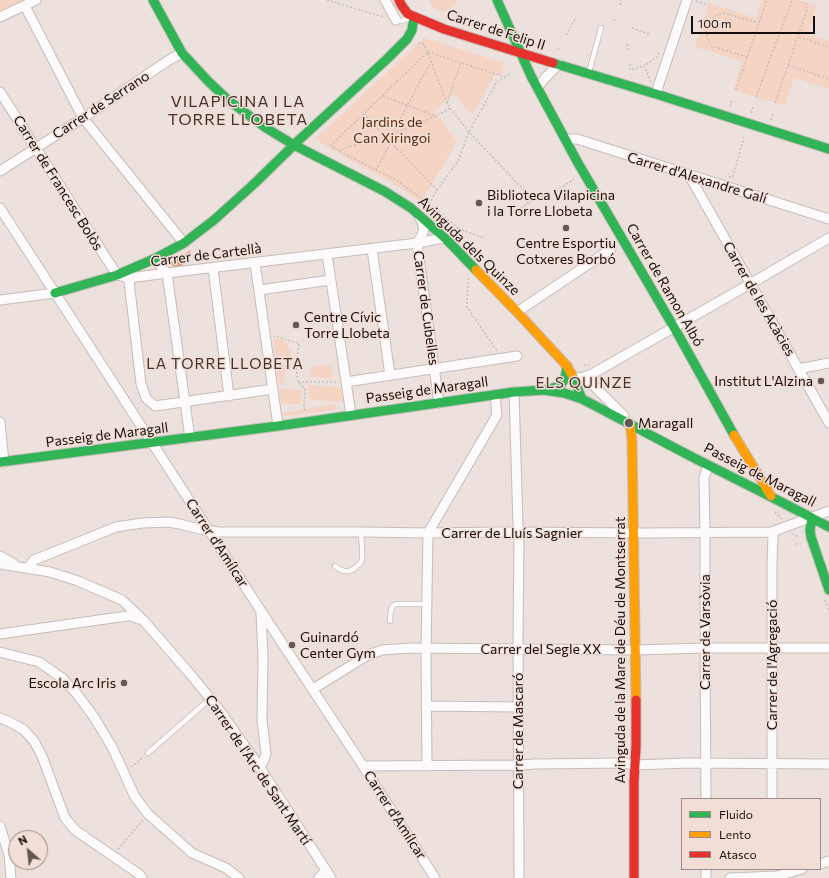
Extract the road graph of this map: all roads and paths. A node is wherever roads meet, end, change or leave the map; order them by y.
1 (36, 0) edge
2 (153, 0) edge
3 (327, 0) edge
4 (385, 0) edge
5 (399, 0) edge
6 (497, 0) edge
7 (621, 0) edge
8 (690, 0) edge
9 (767, 0) edge
10 (792, 0) edge
11 (26, 2) edge
12 (806, 3) dead end
13 (620, 5) dead end
14 (708, 5) dead end
15 (0, 17) edge
16 (414, 17) junction
17 (576, 17) dead end
18 (614, 19) dead end
19 (398, 20) junction
20 (615, 22) dead end
21 (759, 24) junction
22 (602, 28) dead end
23 (632, 28) dead end
24 (649, 34) dead end
25 (566, 35) dead end
26 (798, 37) junction
27 (417, 42) dead end
28 (627, 44) dead end
29 (560, 46) dead end
30 (663, 46) dead end
31 (829, 47) edge
32 (558, 50) dead end
33 (182, 52) junction
34 (428, 52) junction
35 (628, 52) dead end
36 (520, 53) junction
37 (747, 57) junction
38 (431, 61) junction
39 (461, 63) junction
40 (559, 64) junction
41 (630, 64) dead end
42 (788, 65) junction
43 (644, 66) junction
44 (511, 73) dead end
45 (588, 73) junction
46 (505, 77) junction
47 (829, 79) edge
48 (651, 82) dead end
49 (537, 88) junction
50 (736, 90) dead end
51 (0, 92) edge
52 (656, 94) junction
53 (383, 96) junction
54 (756, 97) dead end
55 (732, 100) dead end
56 (775, 103) dead end
57 (446, 104) junction
58 (408, 105) junction
59 (730, 107) dead end
60 (753, 107) dead end
61 (450, 108) junction
62 (751, 113) dead end
63 (773, 113) dead end
64 (364, 114) junction
65 (436, 116) junction
66 (83, 118) junction
67 (771, 120) dead end
68 (469, 132) junction
69 (393, 133) junction
70 (384, 134) junction
71 (386, 137) junction
72 (744, 137) dead end
73 (565, 139) junction
74 (391, 142) junction
75 (294, 145) junction
76 (36, 147) junction
77 (829, 149) edge
78 (339, 151) junction
79 (376, 170) junction
80 (0, 171) edge
81 (689, 175) junction
82 (730, 176) dead end
83 (733, 176) junction
84 (575, 178) dead end
85 (736, 179) dead end
86 (437, 190) junction
87 (533, 200) junction
88 (429, 204) junction
89 (0, 208) edge
90 (514, 212) dead end
91 (419, 215) junction
92 (829, 219) edge
93 (459, 229) junction
94 (455, 232) dead end
95 (444, 238) junction
96 (484, 238) dead end
97 (829, 238) edge
98 (184, 243) junction
99 (418, 243) junction
100 (372, 248) junction
101 (611, 249) dead end
102 (327, 254) junction
103 (154, 259) junction
104 (255, 263) junction
105 (213, 268) junction
106 (468, 272) dead end
107 (167, 273) junction
108 (128, 274) junction
109 (116, 275) junction
110 (331, 280) junction
111 (749, 281) junction
112 (259, 290) junction
113 (55, 293) junction
114 (0, 300) edge
115 (517, 312) junction
116 (674, 328) junction
117 (265, 333) junction
118 (517, 356) dead end
119 (502, 358) junction
120 (829, 363) edge
121 (270, 364) junction
122 (567, 366) junction
123 (296, 367) junction
124 (434, 369) junction
125 (798, 369) junction
126 (592, 374) junction
127 (390, 375) junction
128 (573, 377) junction
129 (298, 382) junction
130 (346, 382) junction
131 (273, 389) junction
132 (544, 390) junction
133 (514, 392) junction
134 (495, 395) junction
135 (229, 396) junction
136 (582, 399) junction
137 (185, 402) junction
138 (439, 403) junction
139 (305, 414) dead end
140 (351, 416) junction
141 (0, 422) edge
142 (630, 423) junction
143 (829, 423) edge
144 (278, 426) junction
145 (190, 438) junction
146 (153, 443) junction
147 (2, 462) edge
148 (708, 465) junction
149 (771, 496) junction
150 (829, 512) edge
151 (812, 518) junction
152 (829, 527) edge
153 (209, 531) junction
154 (774, 531) junction
155 (361, 532) junction
156 (519, 532) junction
157 (705, 532) junction
158 (428, 533) junction
159 (634, 533) junction
160 (796, 544) dead end
161 (801, 544) dead end
162 (0, 556) edge
163 (0, 564) edge
164 (335, 566) dead end
165 (18, 567) junction
166 (28, 568) junction
167 (829, 590) edge
168 (427, 604) junction
169 (261, 611) junction
170 (143, 620) junction
171 (390, 621) dead end
172 (0, 634) edge
173 (705, 648) junction
174 (772, 648) junction
175 (829, 648) edge
176 (426, 649) junction
177 (518, 649) junction
178 (635, 650) junction
179 (0, 652) edge
180 (313, 689) junction
181 (211, 698) junction
182 (426, 706) junction
183 (518, 707) junction
184 (0, 718) edge
185 (148, 753) joint
186 (706, 763) junction
187 (772, 763) junction
188 (829, 764) edge
189 (636, 765) junction
190 (259, 766) junction
191 (363, 766) junction
192 (427, 766) junction
193 (518, 766) junction
194 (126, 771) dead end
195 (706, 798) edge
196 (772, 798) edge
197 (145, 817) dead end
198 (0, 826) edge
199 (114, 854) dead end
200 (799, 870) edge
201 (328, 874) edge
202 (773, 874) edge
203 (11, 878) edge
204 (142, 878) edge
205 (239, 878) edge
206 (319, 878) edge
207 (435, 878) edge
208 (519, 878) edge
209 (634, 878) edge
210 (730, 878) edge

1 - 11 street
2 - 33 main road, Avinguda dels Quinze
3 - 19 path
4 - 19 street
5 - 16 main road
6 - 36 main road, Carrer de Ramon Albó
7 - 13 path
8 - 14 path
8 - 52 street
9 - 21 path
10 - 54 path
11 - 15 street
11 - 66 street
12 - 26 path
16 - 19 lane
16 - 36 main road, Carrer de Felip II
16 - 75 main road
17 - 25 path
18 - 20 path
21 - 37 path
21 - 37 path
22 - 45 lane
23 - 24 path
26 - 31 path
26 - 42 path
27 - 34 path
28 - 35 path
29 - 32 path
30 - 43 path
33 - 66 street, Carrer de Serrano
33 - 75 main road, Avinguda dels Quinze
34 - 38 path
34 - 39 path
34 - 53 path
36 - 40 main road, Carrer de Felip II
36 - 49 main road, Carrer de Ramon Albó
37 - 50 path
38 - 57 path
38 - 58 path
39 - 46 path
39 - 57 path
40 - 45 main road, Carrer de Felip II
40 - 49 street
41 - 43 path
42 - 47 path
42 - 56 path
43 - 48 path
44 - 46 path
45 - 52 main road, Carrer de Felip II
46 - 68 path
49 - 73 main road, Carrer de Ramon Albó
51 - 76 street, Carrer de Francesc Bolòs
52 - 77 main road, Carrer de Felip II
53 - 58 path
53 - 64 path
55 - 59 path
57 - 61 path
58 - 65 path
58 - 69 path
60 - 62 path
61 - 65 path
61 - 68 path
63 - 67 path
64 - 70 path
64 - 78 path
65 - 69 path
66 - 76 street, Carrer de Serrano
66 - 98 street
68 - 86 path
68 - 87 path
69 - 71 path
70 - 71 path
70 - 78 path
71 - 74 path
72 - 83 path
73 - 81 street, Carrer d'Alexandre Galí
73 - 116 main road, Carrer de Ramon Albó
74 - 79 path
74 - 86 path
75 - 91 main road, Avinguda dels Quinze
75 - 98 main road
76 - 80 street, Carrer de Serrano
76 - 109 street, Carrer de Francesc Bolòs
78 - 79 path
79 - 88 path
81 - 92 street, Carrer d'Alexandre Galí
81 - 111 street, Carrer de les Acàcies
82 - 83 path
83 - 85 path
84 - 87 path
86 - 88 path
87 - 90 path
88 - 93 path
89 - 113 street, Carrer d'Amílcar
91 - 95 main road, Avinguda dels Quinze
91 - 99 street, Carrer de Cubelles
93 - 94 path
93 - 96 path
95 - 99 street, Carrer de Cartellà
95 - 115 main road, Avinguda dels Quinze
97 - 111 street
98 - 103 main road
99 - 100 street, Carrer de Cartellà
99 - 124 street, Carrer de Cubelles
100 - 102 street, Carrer de Cartellà
100 - 127 street
101 - 115 street
102 - 104 street, Carrer de Cartellà
102 - 110 street
103 - 107 street
103 - 108 main road
104 - 105 street, Carrer de Cartellà
104 - 112 street
105 - 107 street, Carrer de Cartellà
105 - 135 street
106 - 119 path
107 - 108 street, Carrer de Cartellà
107 - 137 street
108 - 109 main road
108 - 137 street
109 - 113 main road
110 - 112 street
110 - 130 street
111 - 116 street
111 - 125 street, Carrer de les Acàcies
112 - 117 street
113 - 114 street
113 - 146 street, Carrer d'Amílcar
115 - 122 main road, Avinguda dels Quinze
116 - 126 street
116 - 149 main road, Carrer de Ramon Albó
117 - 121 street
117 - 123 path
118 - 119 street
119 - 124 street
120 - 125 street
121 - 123 path
121 - 131 street
122 - 128 main road, Avinguda dels Quinze
122 - 132 main road
123 - 129 path
124 - 127 street
124 - 138 street, Carrer de Cubelles
125 - 143 street, Carrer de les Acàcies
126 - 128 street
126 - 142 street
127 - 130 street
128 - 136 main road, Avinguda dels Quinze
129 - 130 path
129 - 139 path
130 - 140 street
131 - 135 street
131 - 144 street
132 - 133 main road, Passeig de Maragall
132 - 136 main road, Passeig de Maragall
133 - 134 main road, Passeig de Maragall
133 - 156 street, Carrer de Mascaró
134 - 138 main road, Passeig de Maragall
134 - 158 street
135 - 137 street
136 - 142 main road, Passeig de Maragall
137 - 145 street
138 - 140 main road, Passeig de Maragall
140 - 144 main road, Passeig de Maragall
141 - 147 street
142 - 148 main road, Passeig de Maragall
142 - 159 main road, Avinguda de la Mare de Déu de Montserrat
144 - 145 main road, Passeig de Maragall
145 - 146 main road, Passeig de Maragall
146 - 147 main road, Passeig de Maragall
146 - 153 street, Carrer d'Amílcar
148 - 149 main road, Passeig de Maragall
148 - 157 street, Carrer de Varsòvia
149 - 151 main road, Passeig de Maragall
150 - 151 street, Carrer de Lluís Sagnier
151 - 152 main road, Passeig de Maragall
151 - 154 street, Carrer de Lluís Sagnier
151 - 167 main road
153 - 155 street, Carrer de Lluís Sagnier
153 - 166 street, Carrer de Lluís Sagnier
153 - 169 street, Carrer d'Amílcar
154 - 157 street, Carrer de Lluís Sagnier
154 - 174 street, Carrer de l'Agregació
155 - 158 street, Carrer de Lluís Sagnier
155 - 164 lane
156 - 158 street, Carrer de Lluís Sagnier
156 - 159 street, Carrer de Lluís Sagnier
156 - 177 street, Carrer de Mascaró
157 - 159 street, Carrer de Lluís Sagnier
157 - 173 street, Carrer de Varsòvia
158 - 168 street
159 - 178 main road, Avinguda de la Mare de Déu de Montserrat
160 - 161 path
162 - 165 street
163 - 165 street, Carrer de l'Arc de Sant Martí
165 - 166 street, Carrer de l'Arc de Sant Martí
166 - 170 street, Carrer de l'Arc de Sant Martí
168 - 171 lane
168 - 176 street
169 - 180 street, Carrer d'Amílcar
169 - 190 street
170 - 172 street
170 - 181 street, Carrer de l'Arc de Sant Martí
173 - 174 street, Carrer del Segle XX
173 - 178 street, Carrer del Segle XX
173 - 186 street, Carrer de Varsòvia
174 - 175 street, Carrer del Segle XX
174 - 187 street, Carrer de l'Agregació
176 - 177 street, Carrer del Segle XX
176 - 180 street, Carrer del Segle XX
176 - 182 street
177 - 178 street, Carrer del Segle XX
177 - 183 street, Carrer de Mascaró
178 - 189 main road, Avinguda de la Mare de Déu de Montserrat
179 - 205 street
180 - 191 street, Carrer d'Amílcar
181 - 185 lane
181 - 190 street, Carrer de l'Arc de Sant Martí
182 - 183 street
182 - 192 street
183 - 193 street, Carrer de Mascaró
184 - 204 street
185 - 194 path
186 - 187 street
186 - 189 street
186 - 195 street, Carrer de Varsòvia
187 - 188 street
187 - 196 street, Carrer de l'Agregació
189 - 193 street
189 - 209 main road, Avinguda de la Mare de Déu de Montserrat
190 - 201 street, Carrer de l'Arc de Sant Martí
191 - 192 street
191 - 207 street, Carrer d'Amílcar
192 - 193 street
193 - 208 street, Carrer de Mascaró
197 - 199 path
198 - 203 street
200 - 202 street
201 - 206 street
202 - 210 street

